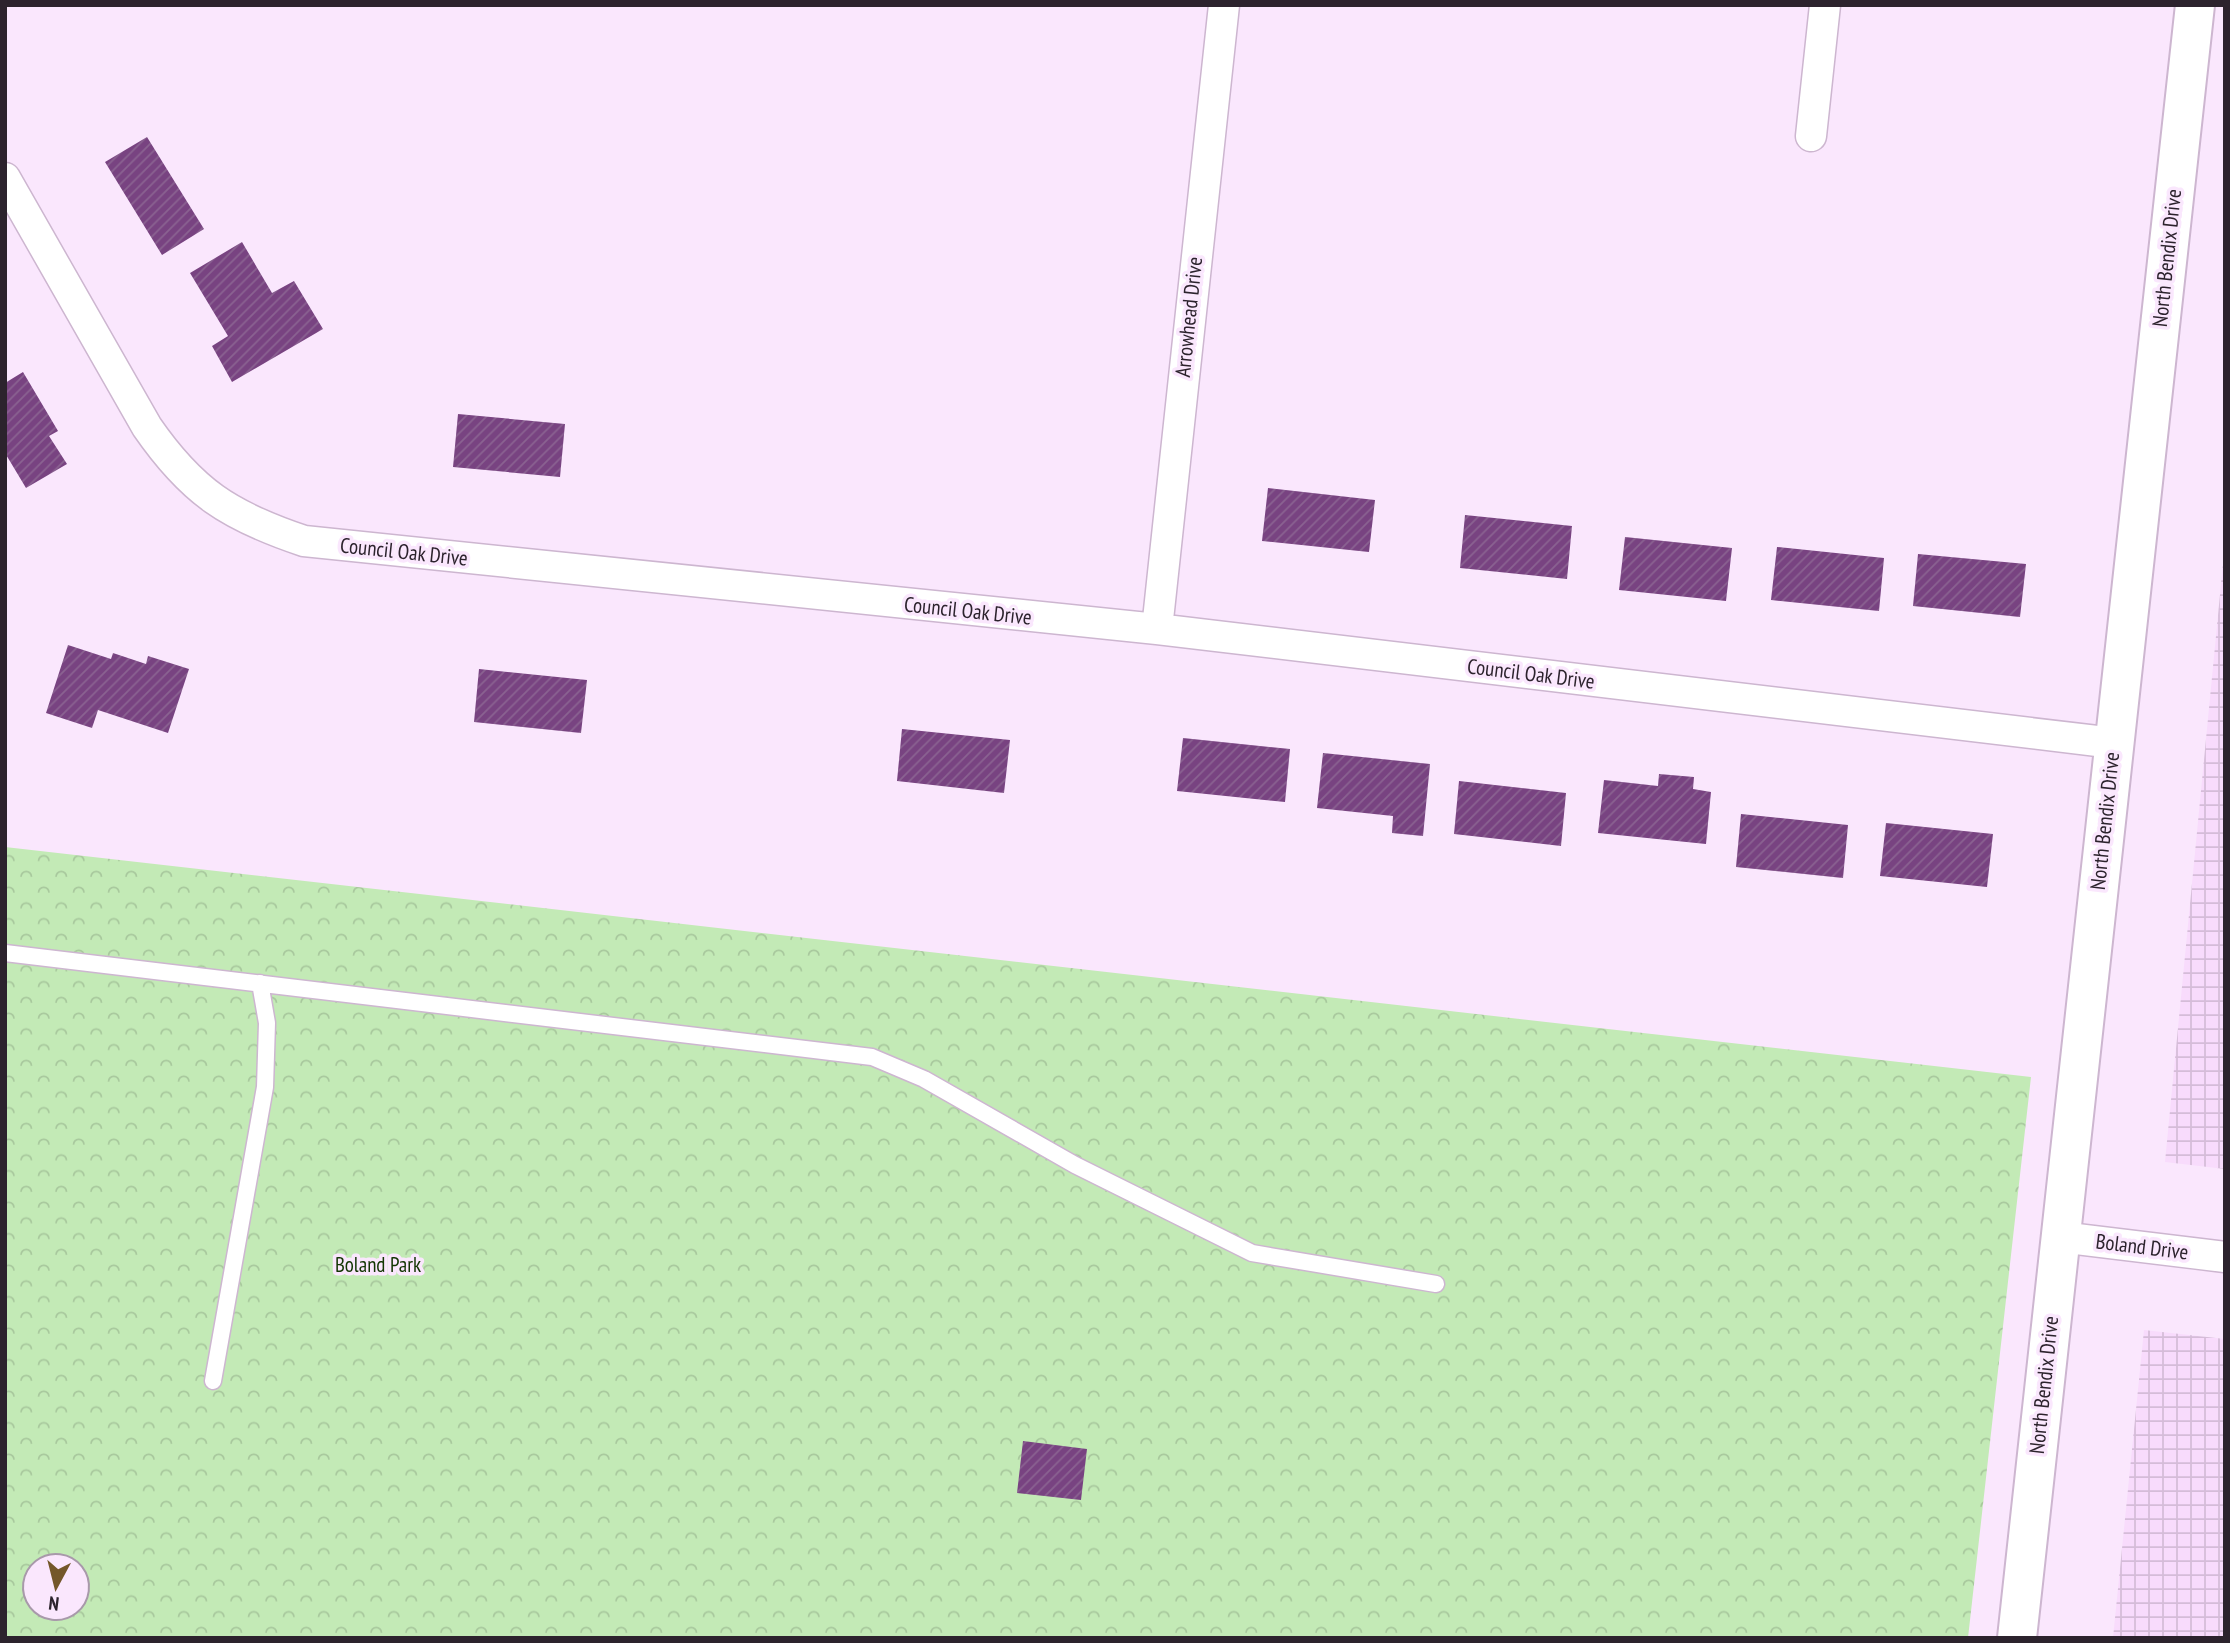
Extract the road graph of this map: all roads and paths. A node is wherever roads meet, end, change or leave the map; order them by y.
1 (1224, 5) edge
2 (1825, 5) edge
3 (2195, 5) edge
4 (1811, 136) dead end
5 (5, 178) edge
6 (1157, 629) junction
7 (2114, 743) junction
8 (5, 953) edge
9 (260, 983) junction
10 (2060, 1237) junction
11 (2225, 1257) edge
12 (1436, 1284) dead end
13 (213, 1381) dead end
14 (2017, 1638) edge

1 - 6 street, Arrowhead Drive
2 - 4 street
3 - 7 street, North Bendix Drive
5 - 6 street, Council Oak Drive
6 - 7 street, Council Oak Drive
7 - 10 street, North Bendix Drive
8 - 9 lane
9 - 12 lane
9 - 13 lane
10 - 11 street, Boland Drive
10 - 14 street, North Bendix Drive

